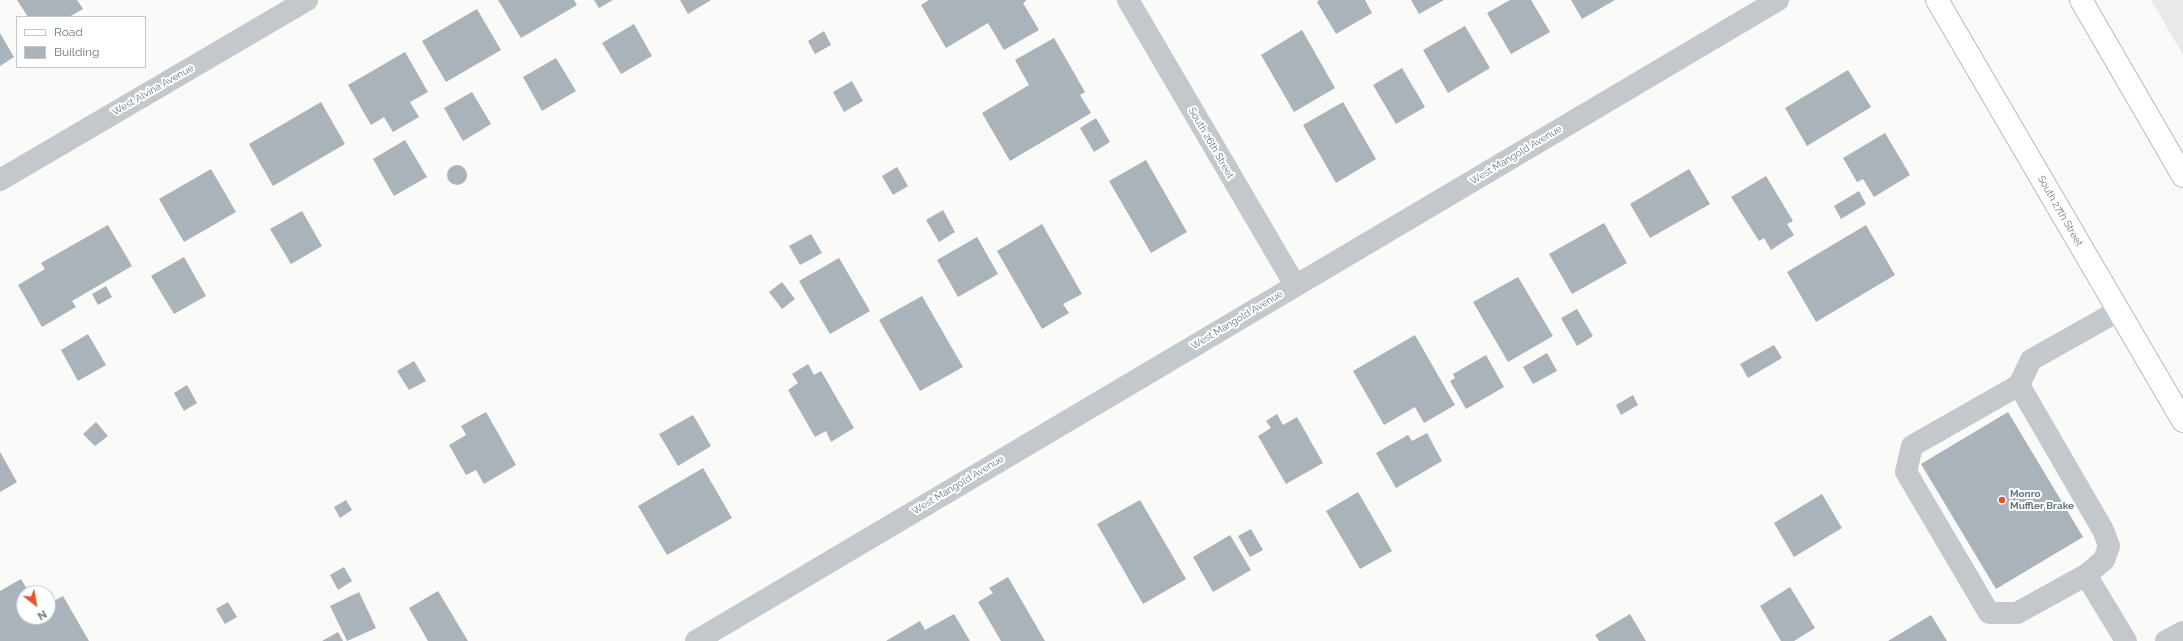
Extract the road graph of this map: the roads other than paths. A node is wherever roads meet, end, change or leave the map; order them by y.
1 (307, 0) edge
2 (1128, 0) edge
3 (1778, 0) edge
4 (1937, 0) edge
5 (2080, 0) edge
6 (2183, 176) edge
7 (0, 180) edge
8 (1295, 285) junction
9 (2118, 311) junction
10 (2019, 385) junction
11 (2183, 421) edge
12 (2086, 575) junction
13 (2183, 632) edge
14 (696, 641) edge
15 (2126, 641) edge
16 (2166, 641) edge

1 - 7 street, West Alvina Avenue
2 - 8 street, South 26th Street
3 - 8 street, West Mangold Avenue
4 - 9 main road, South 27th Street
5 - 6 main road
8 - 14 street, West Mangold Avenue
9 - 10 street
9 - 11 main road, South 27th Street
10 - 12 street
10 - 12 street
12 - 15 street
13 - 16 street

